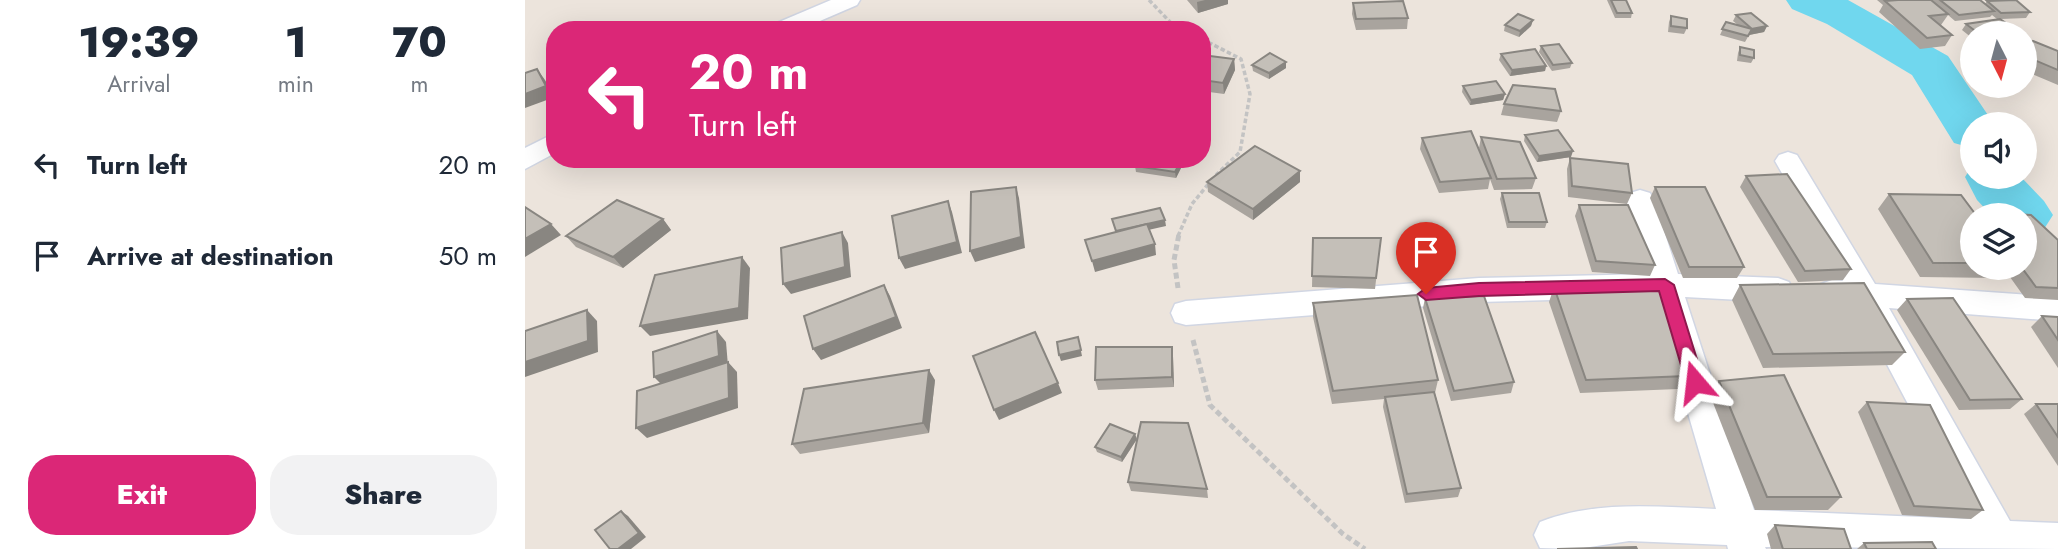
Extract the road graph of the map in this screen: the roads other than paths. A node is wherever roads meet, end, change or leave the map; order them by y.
1 (849, 0) edge
2 (801, 21) edge
3 (546, 147) edge
4 (525, 160) edge
5 (1788, 161) dead end
6 (1640, 200) dead end
7 (1665, 285) junction
8 (1865, 293) junction
9 (2058, 309) edge
10 (1186, 313) dead end
11 (1552, 535) dead end
12 (1742, 538) edge
13 (2058, 541) edge
14 (2001, 543) edge

1 - 2 street
3 - 4 street
5 - 8 street
6 - 7 street
7 - 8 street
7 - 10 street
7 - 12 street
8 - 9 street
8 - 14 street
11 - 12 street
12 - 14 street
13 - 14 street

